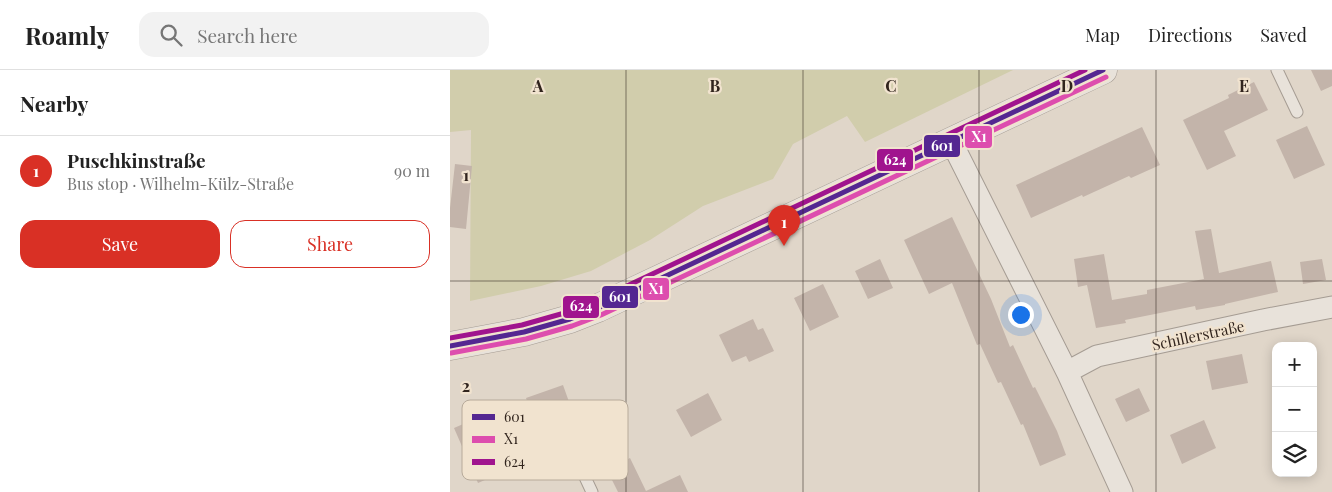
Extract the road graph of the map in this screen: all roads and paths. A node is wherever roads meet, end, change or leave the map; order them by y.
1 (1103, 70) edge
2 (1277, 70) edge
3 (1297, 112) dead end
4 (951, 142) junction
5 (1332, 307) edge
6 (450, 346) edge
7 (1067, 372) junction
8 (586, 480) edge
9 (592, 492) edge
10 (1122, 492) edge

1 - 4 street
2 - 3 lane
4 - 6 street
4 - 7 street
5 - 7 street, Schillerstraße
7 - 10 street
8 - 9 lane

